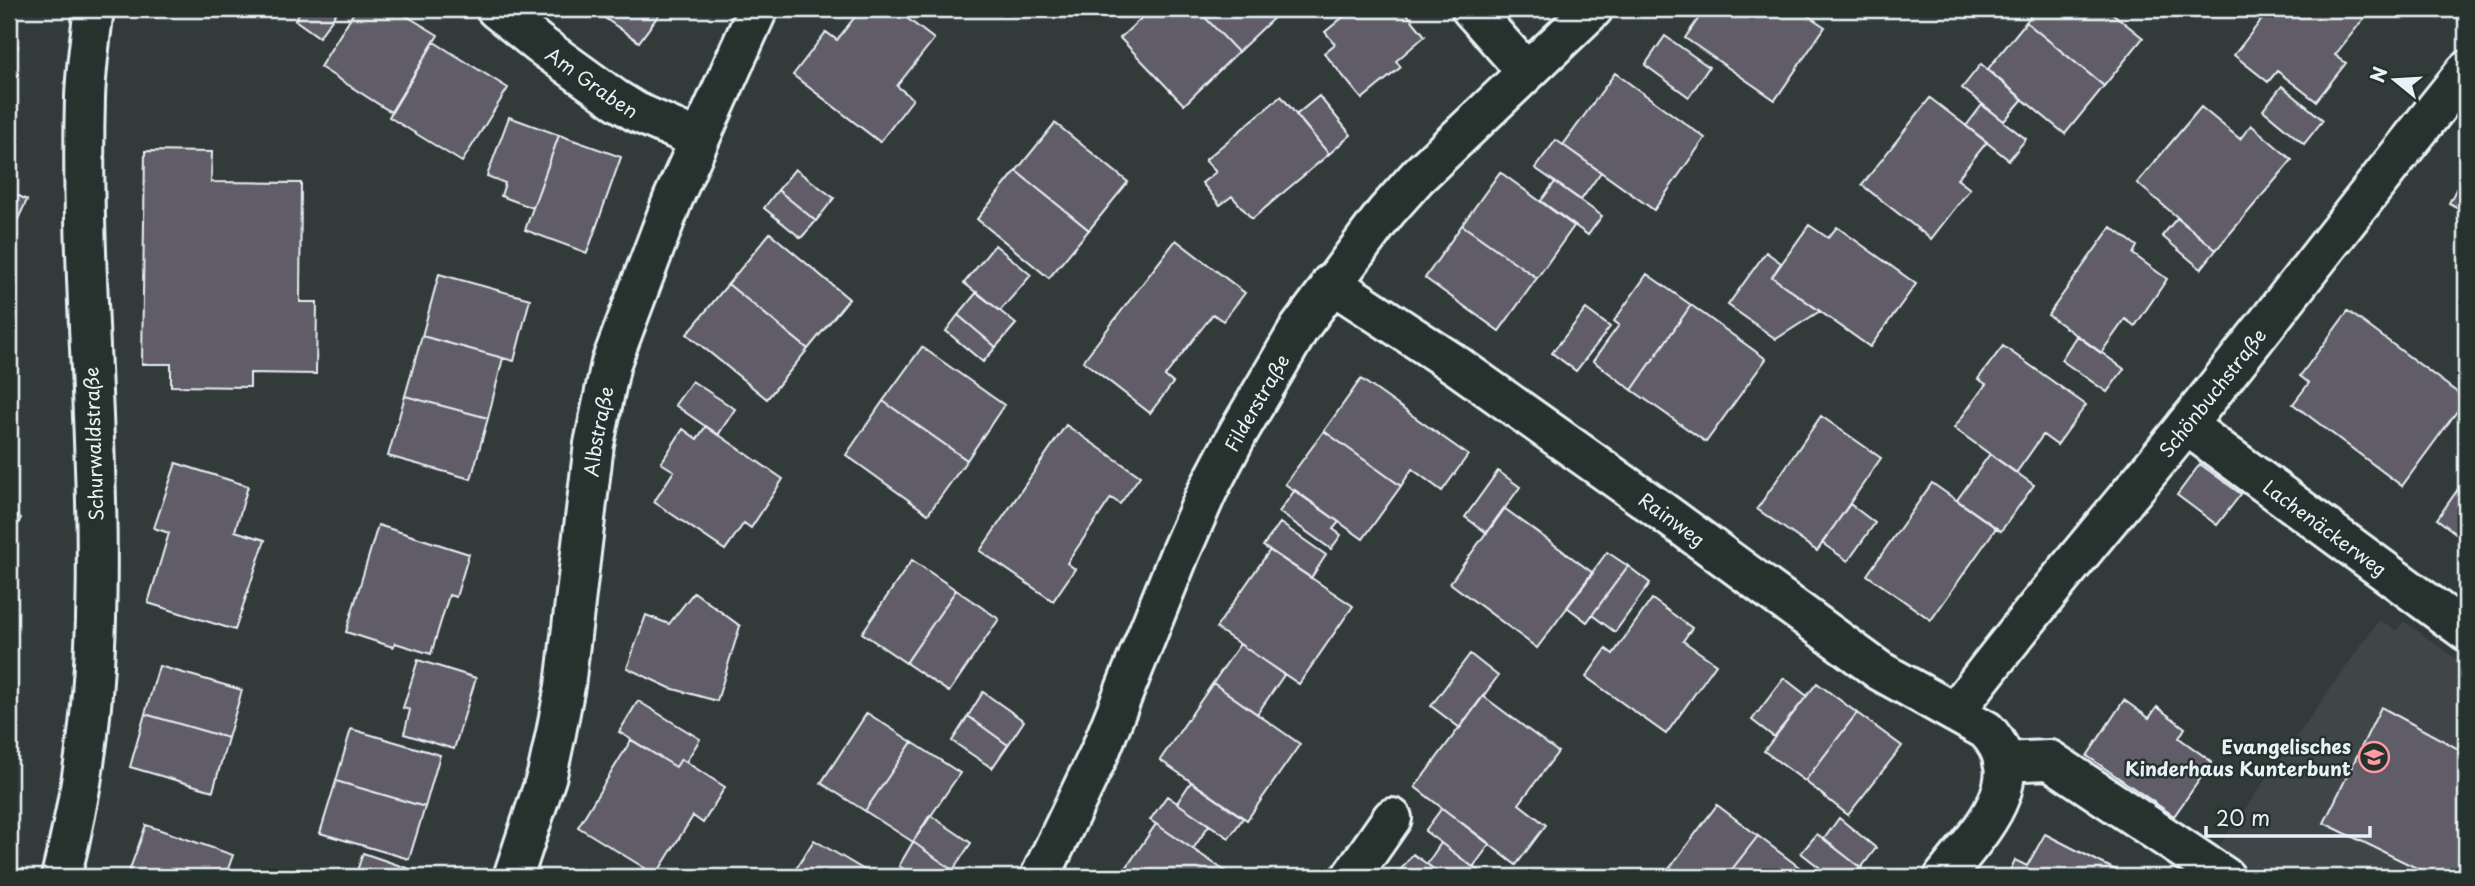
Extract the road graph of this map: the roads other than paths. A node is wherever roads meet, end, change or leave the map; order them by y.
1 (94, 9) edge
2 (496, 9) edge
3 (758, 9) edge
4 (1471, 9) edge
5 (1593, 9) edge
6 (1526, 71) junction
7 (2466, 71) edge
8 (698, 139) junction
9 (1331, 283) junction
10 (2186, 425) junction
11 (2466, 631) edge
12 (1955, 712) junction
13 (2003, 762) junction
14 (1392, 818) dead end
15 (61, 877) edge
16 (513, 877) edge
17 (1040, 877) edge
18 (1351, 877) edge
19 (1944, 877) edge
20 (2225, 877) edge

1 - 15 street, Schurwaldstraße
2 - 8 street, Am Graben
3 - 8 street, Albstraße
4 - 6 street
5 - 6 street, Filderstraße
6 - 9 street, Filderstraße
7 - 10 street, Schönbuchstraße
8 - 16 street, Albstraße
9 - 12 street, Rainweg
9 - 17 street, Filderstraße
10 - 11 street, Lachenäckerweg
10 - 12 street, Schönbuchstraße
12 - 13 street, Rainweg
13 - 19 street
13 - 20 street
14 - 18 street

